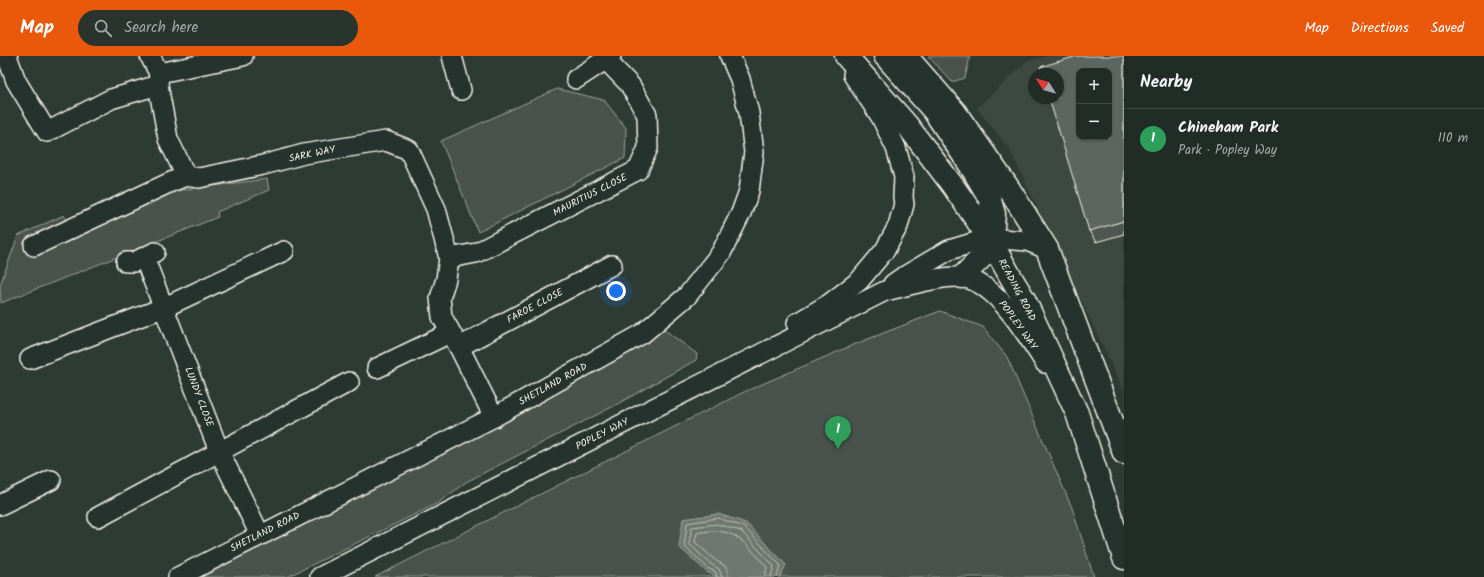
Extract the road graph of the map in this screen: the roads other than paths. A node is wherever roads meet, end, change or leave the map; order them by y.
1 (7, 56) edge
2 (150, 56) edge
3 (243, 56) edge
4 (452, 56) edge
5 (730, 56) edge
6 (842, 56) edge
7 (846, 56) edge
8 (885, 56) edge
9 (906, 56) edge
10 (609, 58) edge
11 (159, 79) junction
12 (576, 79) dead end
13 (461, 90) dead end
14 (186, 176) junction
15 (989, 238) junction
16 (34, 246) dead end
17 (1047, 249) junction
18 (284, 251) dead end
19 (142, 257) dead end
20 (449, 258) junction
21 (612, 265) dead end
22 (962, 277) junction
23 (885, 291) junction
24 (164, 307) junction
25 (455, 340) junction
26 (758, 354) junction
27 (30, 359) dead end
28 (377, 368) dead end
29 (349, 382) dead end
30 (1077, 413) junction
31 (494, 417) junction
32 (219, 451) junction
33 (1124, 452) edge
34 (51, 480) dead end
35 (0, 505) edge
36 (98, 517) dead end
37 (260, 535) junction
38 (1124, 558) edge
39 (348, 571) edge
40 (178, 577) edge
41 (320, 577) edge

1 - 11 street
2 - 11 street
3 - 11 street
4 - 13 street
5 - 31 street, SHETLAND ROAD
6 - 26 street
7 - 15 highway, READING ROAD
8 - 15 highway
9 - 17 highway
10 - 12 street, MAURITIUS CLOSE
10 - 20 street, MAURITIUS CLOSE
11 - 14 street
14 - 16 street
14 - 20 street, SARK WAY
15 - 17 street, POPLEY WAY
15 - 22 highway
15 - 23 street, POPLEY WAY
15 - 30 highway, READING ROAD
17 - 33 highway
18 - 24 street
19 - 24 street, LUNDY CLOSE
20 - 25 street, SARK WAY
21 - 25 street, FAROE CLOSE
22 - 23 street, POPLEY WAY
22 - 30 street, POPLEY WAY
23 - 26 street, POPLEY WAY
24 - 27 street
24 - 32 street, LUNDY CLOSE
25 - 28 street, FAROE CLOSE
25 - 31 street
26 - 39 street, POPLEY WAY
29 - 32 street
30 - 38 highway, READING ROAD
31 - 37 street, SHETLAND ROAD
32 - 36 street
32 - 37 street, LUNDY CLOSE
34 - 35 street
37 - 40 street, SHETLAND ROAD
39 - 41 street, POPLEY WAY

